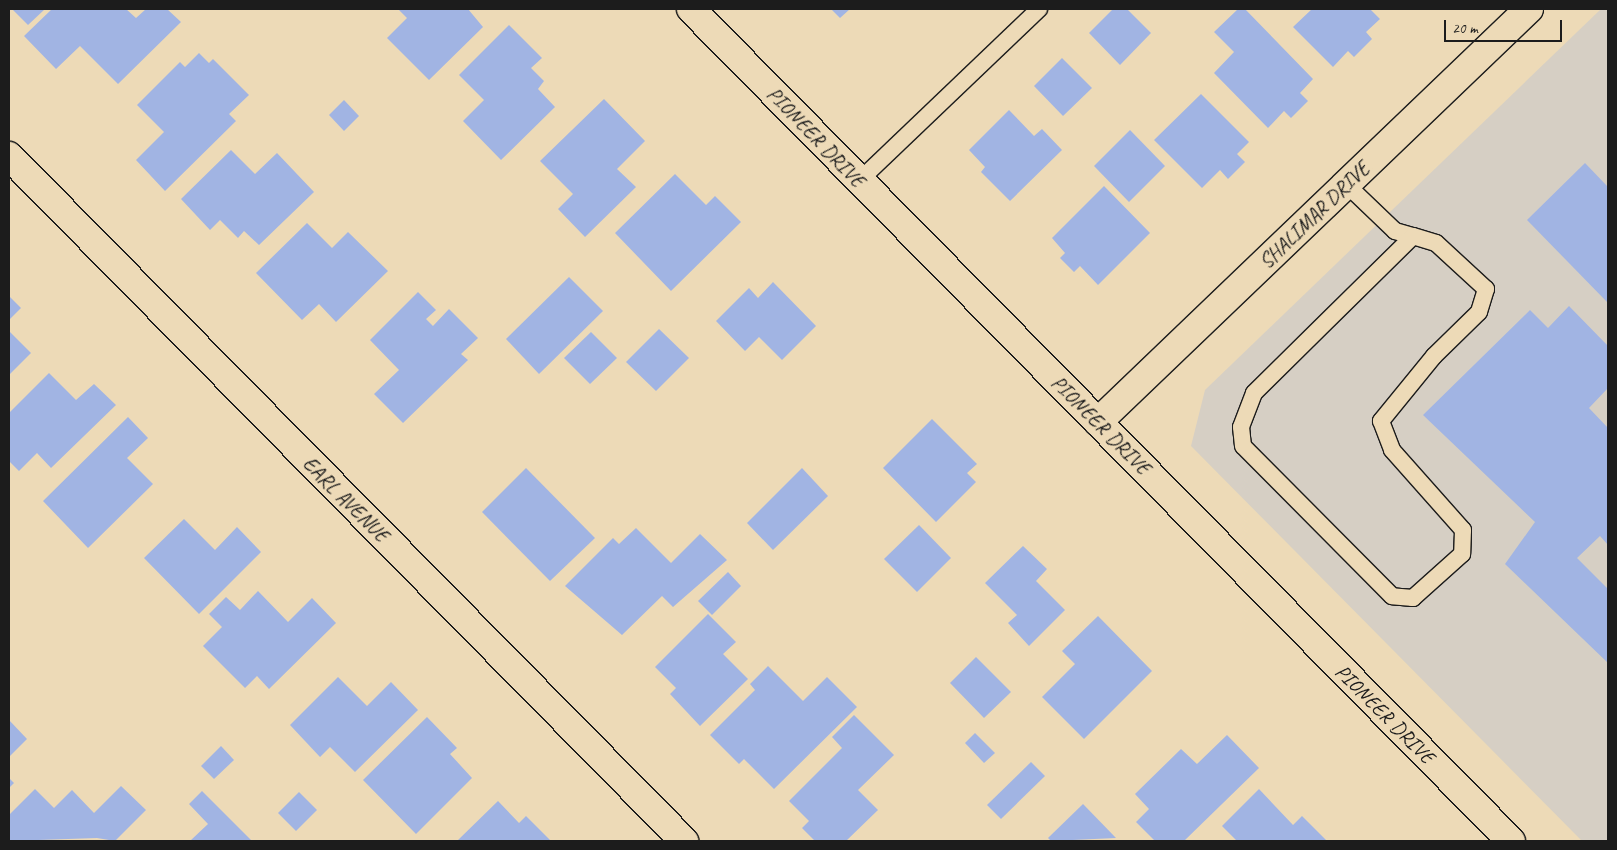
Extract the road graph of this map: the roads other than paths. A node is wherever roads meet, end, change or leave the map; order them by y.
1 (691, 9) edge
2 (1040, 9) edge
3 (1529, 9) edge
4 (9, 156) edge
5 (859, 181) junction
6 (1346, 184) junction
7 (1412, 236) junction
8 (1098, 422) junction
9 (684, 841) edge
10 (1511, 841) edge

1 - 5 street, PIONEER DRIVE
2 - 5 lane
3 - 6 street, SHALIMAR DRIVE
4 - 9 street, EARL AVENUE
5 - 8 street, PIONEER DRIVE
6 - 7 lane
6 - 8 street, SHALIMAR DRIVE
7 - 7 lane
8 - 10 street, PIONEER DRIVE

